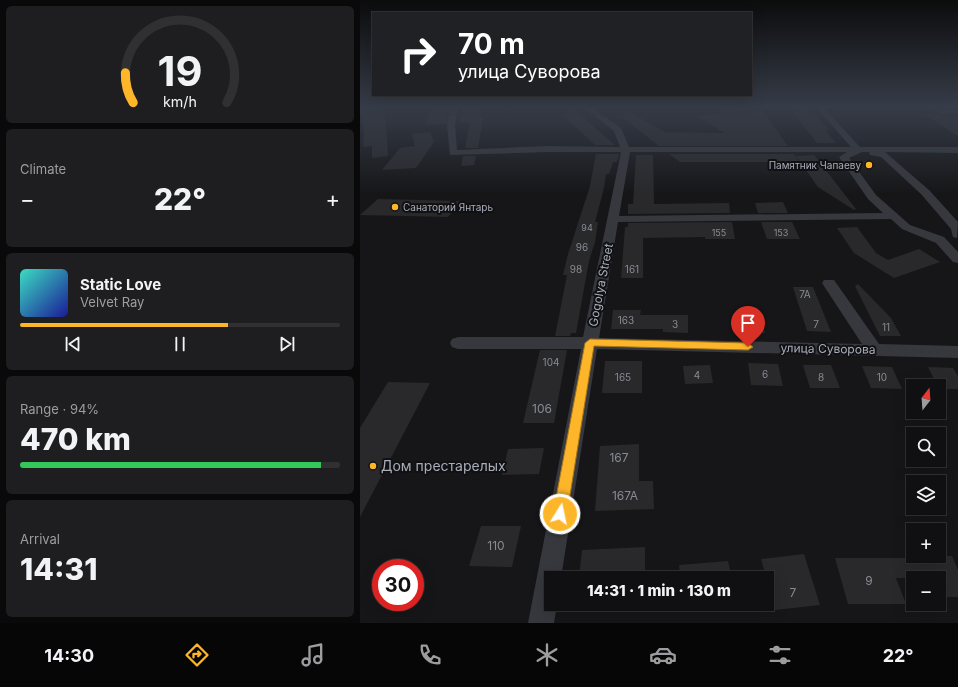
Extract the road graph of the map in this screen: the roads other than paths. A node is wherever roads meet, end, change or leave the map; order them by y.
1 (452, 136) edge
2 (620, 136) edge
3 (846, 136) edge
4 (626, 150) junction
5 (958, 150) edge
6 (859, 151) junction
7 (894, 216) junction
8 (614, 219) junction
9 (957, 234) edge
10 (940, 240) junction
11 (958, 259) edge
12 (829, 283) dead end
13 (458, 342) dead end
14 (590, 343) junction
15 (874, 350) junction
16 (958, 352) edge
17 (541, 623) edge

1 - 4 street
2 - 4 street
3 - 6 street
4 - 6 street
4 - 8 street, Gogolya Street
5 - 6 street
6 - 7 street
6 - 9 street
7 - 8 street
7 - 10 street
8 - 14 street, Gogolya Street
9 - 10 street
10 - 11 street
12 - 15 street
13 - 14 street, улица Суворова
14 - 15 street, улица Суворова
14 - 17 street, Gogolya Street
15 - 16 street, улица Суворова

